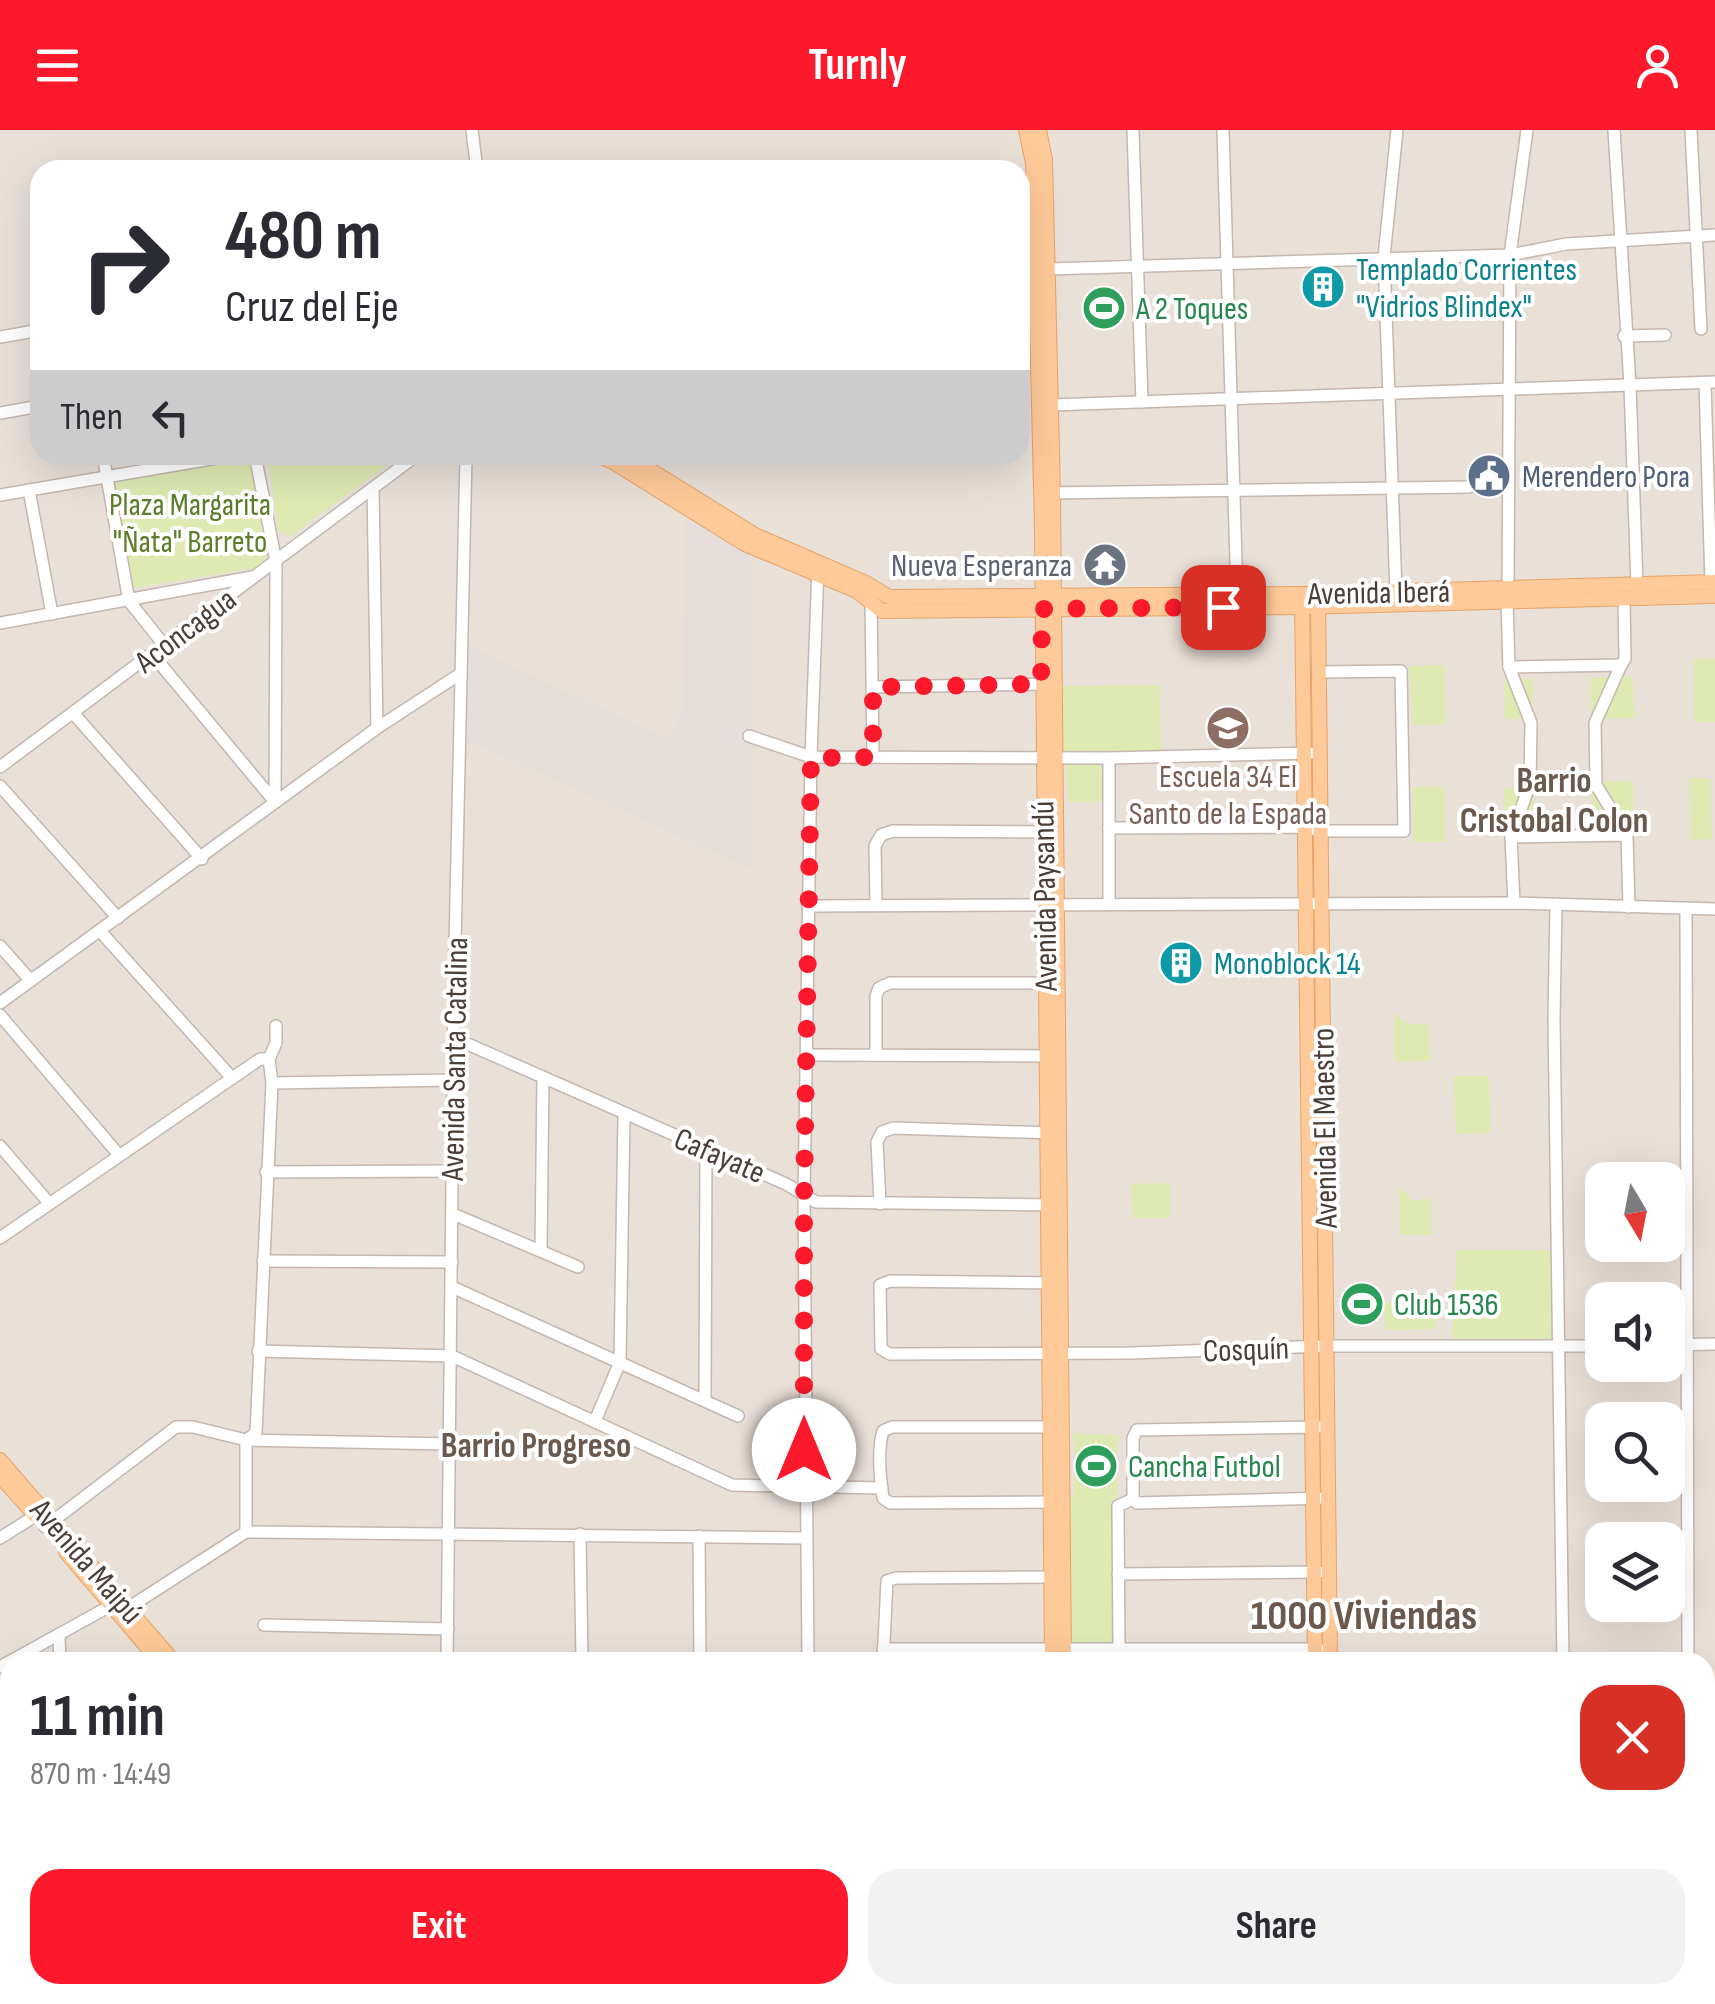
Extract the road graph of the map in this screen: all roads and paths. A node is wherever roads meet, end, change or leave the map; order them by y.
1 (472, 130) edge
2 (1026, 130) edge
3 (1039, 130) edge
4 (1133, 130) edge
5 (1223, 130) edge
6 (1397, 130) edge
7 (1526, 130) edge
8 (1614, 130) edge
9 (1691, 130) edge
10 (476, 160) edge
11 (1715, 235) edge
12 (1695, 236) junction
13 (1620, 240) junction
14 (1510, 255) junction
15 (1384, 257) junction
16 (1226, 264) junction
17 (1137, 266) junction
18 (1048, 270) junction
19 (1701, 328) dead end
20 (30, 332) edge
21 (1665, 335) dead end
22 (1624, 336) junction
23 (0, 338) edge
24 (1710, 382) edge
25 (1630, 385) junction
26 (1508, 389) junction
27 (1389, 393) junction
28 (1231, 398) junction
29 (1142, 402) junction
30 (1052, 405) junction
31 (30, 408) edge
32 (0, 413) edge
33 (105, 465) edge
34 (174, 465) edge
35 (257, 465) edge
36 (404, 465) edge
37 (466, 465) edge
38 (619, 465) edge
39 (642, 465) edge
40 (107, 476) junction
41 (1469, 487) dead end
42 (373, 488) junction
43 (30, 490) junction
44 (1234, 490) junction
45 (1393, 490) junction
46 (1047, 493) junction
47 (0, 495) edge
48 (276, 562) junction
49 (818, 569) junction
50 (256, 576) junction
51 (1637, 585) junction
52 (1714, 587) edge
53 (1396, 592) junction
54 (1237, 595) junction
55 (1507, 595) junction
56 (1624, 598) junction
57 (1310, 600) junction
58 (129, 601) junction
59 (870, 602) junction
60 (1048, 603) junction
61 (52, 614) junction
62 (0, 623) edge
63 (164, 645) junction
64 (152, 654) junction
65 (1620, 664) junction
66 (1509, 667) junction
67 (1319, 672) junction
68 (460, 674) junction
69 (1047, 684) junction
70 (873, 687) junction
71 (73, 714) junction
72 (377, 728) junction
73 (748, 736) dead end
74 (1312, 753) junction
75 (873, 757) junction
76 (811, 758) junction
77 (1049, 758) junction
78 (1109, 758) junction
79 (0, 767) edge
80 (0, 786) edge
81 (276, 802) junction
82 (1109, 828) junction
83 (1313, 829) junction
84 (1050, 832) junction
85 (1628, 835) junction
86 (1511, 836) junction
87 (202, 858) junction
88 (1514, 903) junction
89 (1050, 904) junction
90 (1109, 904) junction
91 (1556, 904) junction
92 (876, 905) junction
93 (1314, 905) junction
94 (808, 906) junction
95 (1629, 907) junction
96 (1686, 908) junction
97 (1715, 909) edge
98 (118, 918) junction
99 (100, 931) junction
100 (0, 946) edge
101 (31, 980) junction
102 (1051, 983) junction
103 (0, 1003) edge
104 (0, 1015) edge
105 (276, 1026) dead end
106 (454, 1038) junction
107 (876, 1055) junction
108 (808, 1056) junction
109 (1053, 1056) junction
110 (269, 1059) junction
111 (543, 1077) junction
112 (232, 1078) junction
113 (453, 1080) junction
114 (272, 1082) junction
115 (624, 1114) junction
116 (1054, 1133) junction
117 (0, 1146) edge
118 (706, 1150) junction
119 (119, 1154) junction
120 (453, 1171) junction
121 (266, 1172) junction
122 (804, 1196) junction
123 (49, 1203) junction
124 (880, 1204) junction
125 (1054, 1205) junction
126 (453, 1214) junction
127 (0, 1238) edge
128 (542, 1251) junction
129 (263, 1262) junction
130 (452, 1262) junction
131 (578, 1267) dead end
132 (1054, 1283) junction
133 (452, 1287) junction
134 (1685, 1344) edge
135 (1689, 1344) junction
136 (1715, 1344) edge
137 (1319, 1346) junction
138 (1585, 1346) edge
139 (1559, 1347) junction
140 (258, 1351) junction
141 (1055, 1353) junction
142 (452, 1356) junction
143 (620, 1362) junction
144 (704, 1401) junction
145 (738, 1416) dead end
146 (595, 1422) junction
147 (1320, 1426) junction
148 (1056, 1427) junction
149 (246, 1440) junction
150 (450, 1444) junction
151 (0, 1460) edge
152 (0, 1476) edge
153 (804, 1487) junction
154 (882, 1493) junction
155 (1320, 1498) junction
156 (1135, 1501) junction
157 (1057, 1502) junction
158 (44, 1519) junction
159 (246, 1532) junction
160 (448, 1532) junction
161 (580, 1534) junction
162 (699, 1536) junction
163 (0, 1538) edge
164 (805, 1538) junction
165 (1313, 1572) junction
166 (1329, 1572) junction
167 (1118, 1574) junction
168 (1058, 1577) junction
169 (120, 1605) junction
170 (264, 1625) dead end
171 (448, 1630) junction
172 (59, 1636) junction
173 (1119, 1650) junction
174 (29, 1652) edge
175 (60, 1652) edge
176 (153, 1652) edge
177 (165, 1652) edge
178 (447, 1652) edge
179 (582, 1652) edge
180 (700, 1652) edge
181 (808, 1652) edge
182 (883, 1652) edge
183 (1058, 1652) edge
184 (1102, 1652) edge
185 (1200, 1652) edge
186 (1322, 1652) edge
187 (1322, 1652) edge
188 (1563, 1652) edge
189 (1688, 1652) edge

1 - 10 street
2 - 46 main road, Avenida Paysandú
3 - 18 main road, Avenida Paysandú
4 - 17 street
5 - 16 street
6 - 15 street
7 - 14 street
8 - 13 street
9 - 12 street
11 - 12 street
12 - 13 street
12 - 19 street
13 - 14 street
13 - 22 street
14 - 15 street
14 - 26 street
15 - 16 street
15 - 27 street
16 - 17 street
16 - 28 street
17 - 18 street
17 - 29 street
18 - 30 main road, Avenida Paysandú
20 - 23 street
21 - 22 street
22 - 25 street
24 - 25 street
24 - 52 street
25 - 26 street
25 - 51 street
26 - 27 street
26 - 55 street
27 - 28 street
27 - 45 street
28 - 29 street
28 - 44 street
29 - 30 street
30 - 46 main road, Avenida Paysandú
31 - 32 street
33 - 40 street
34 - 40 street
35 - 48 street
36 - 42 street, Aconcagua
37 - 68 street, Avenida Santa Catalina
38 - 49 main road
39 - 49 main road
40 - 43 street
40 - 58 street
41 - 45 street
42 - 48 street, Aconcagua
42 - 72 street
43 - 47 street
43 - 61 street
44 - 45 street
44 - 46 street
44 - 54 street
45 - 53 street
46 - 60 main road, Avenida Paysandú
48 - 50 street, Aconcagua
48 - 81 street
49 - 59 main road
49 - 60 main road
49 - 76 street
50 - 58 street
50 - 63 street, Aconcagua
51 - 52 main road, Avenida Iberá
51 - 55 main road, Avenida Iberá
52 - 56 main road, Avenida Iberá
53 - 55 main road, Avenida Iberá
53 - 57 main road, Avenida Iberá
54 - 57 main road, Avenida Iberá
54 - 60 main road, Avenida Iberá
55 - 56 main road, Avenida Iberá
55 - 57 main road, Avenida Iberá
55 - 66 street
56 - 65 street
57 - 60 main road, Avenida Iberá
57 - 67 main road, Avenida El Maestro
57 - 74 main road, Avenida El Maestro
58 - 61 street
58 - 63 street
59 - 60 main road
59 - 70 street
60 - 69 main road, Avenida Paysandú
61 - 62 street
63 - 64 street, Aconcagua
64 - 71 street, Aconcagua
64 - 81 street
65 - 66 street
65 - 85 street
66 - 86 street
67 - 74 main road, Avenida El Maestro
67 - 83 street
68 - 72 street
68 - 106 street, Avenida Santa Catalina
69 - 70 street
69 - 77 main road, Avenida Paysandú
70 - 75 street
71 - 79 street, Aconcagua
71 - 87 street
72 - 81 street
73 - 76 street
74 - 78 street
74 - 83 main road, Avenida El Maestro
75 - 76 street
75 - 77 street
76 - 94 street
77 - 78 street
77 - 84 main road, Avenida Paysandú
78 - 82 street
80 - 98 street
81 - 87 street
82 - 83 street
82 - 90 street
83 - 93 main road, Avenida El Maestro
84 - 89 main road, Avenida Paysandú
84 - 92 street
85 - 86 street
85 - 95 street
86 - 88 street
87 - 98 street
88 - 91 street
88 - 93 street
89 - 90 street
89 - 92 street
89 - 102 main road, Avenida Paysandú
90 - 93 street
91 - 95 street
91 - 139 street
92 - 94 street
93 - 137 main road, Avenida El Maestro
94 - 108 street
95 - 96 street
96 - 97 street
96 - 135 street
98 - 99 street
99 - 101 street
99 - 112 street
100 - 101 street
101 - 103 street
102 - 107 street
102 - 109 main road, Avenida Paysandú
104 - 119 street
105 - 110 street
106 - 111 street, Cafayate
106 - 113 street, Avenida Santa Catalina
107 - 108 street
107 - 109 street
108 - 122 street
109 - 116 main road, Avenida Paysandú
110 - 112 street
110 - 114 street
111 - 115 street, Cafayate
111 - 128 street
112 - 119 street
113 - 114 street
113 - 120 street, Avenida Santa Catalina
114 - 121 street
115 - 118 street, Cafayate
115 - 143 street
116 - 124 street
116 - 125 main road, Avenida Paysandú
117 - 123 street
118 - 122 street, Cafayate
118 - 144 street
119 - 123 street
120 - 121 street
120 - 126 street, Avenida Santa Catalina
121 - 129 street
122 - 124 street, Cafayate
122 - 153 street
123 - 127 street
124 - 125 street, Cafayate
125 - 132 main road, Avenida Paysandú
126 - 128 street
126 - 130 street, Avenida Santa Catalina
128 - 131 street
129 - 130 street
129 - 140 street
130 - 133 street, Avenida Santa Catalina
132 - 141 main road, Avenida Paysandú
132 - 141 street, Cosquín
133 - 142 street, Avenida Santa Catalina
133 - 143 street
134 - 135 street
135 - 136 street
135 - 189 street
137 - 139 street, Cosquín
137 - 141 street, Cosquín
137 - 147 main road, Avenida El Maestro
138 - 139 street, Cosquín
139 - 188 street
140 - 142 street
140 - 149 street
141 - 148 main road, Avenida Paysandú
142 - 146 street
142 - 150 street, Avenida Santa Catalina
143 - 144 street
143 - 146 street
144 - 145 street
146 - 153 street
147 - 155 main road, Avenida El Maestro
147 - 156 street
148 - 154 street
148 - 157 main road, Avenida Paysandú
149 - 150 street
149 - 158 street
149 - 159 street
150 - 160 street, Avenida Santa Catalina
151 - 158 main road, Avenida Maipú
152 - 158 main road, Avenida Maipú
153 - 154 street
153 - 164 street
154 - 157 street
155 - 156 street
155 - 165 main road, Avenida El Maestro
155 - 166 main road, Avenida El Maestro
156 - 167 street
157 - 168 main road, Avenida Paysandú
158 - 163 street
158 - 169 main road, Avenida Maipú
159 - 160 street
159 - 169 street
160 - 161 street
160 - 171 street, Avenida Santa Catalina
161 - 162 street
161 - 179 street
162 - 164 street
162 - 180 street
164 - 181 street
165 - 166 street
165 - 167 street
165 - 187 main road, Avenida El Maestro
166 - 186 main road, Avenida El Maestro
167 - 173 street
168 - 182 street
168 - 183 main road, Avenida Paysandú
169 - 172 street
169 - 176 main road, Avenida Maipú
169 - 177 main road, Avenida Maipú
170 - 171 street
171 - 178 street, Avenida Santa Catalina
172 - 174 street
172 - 175 street
173 - 184 street
173 - 185 street

